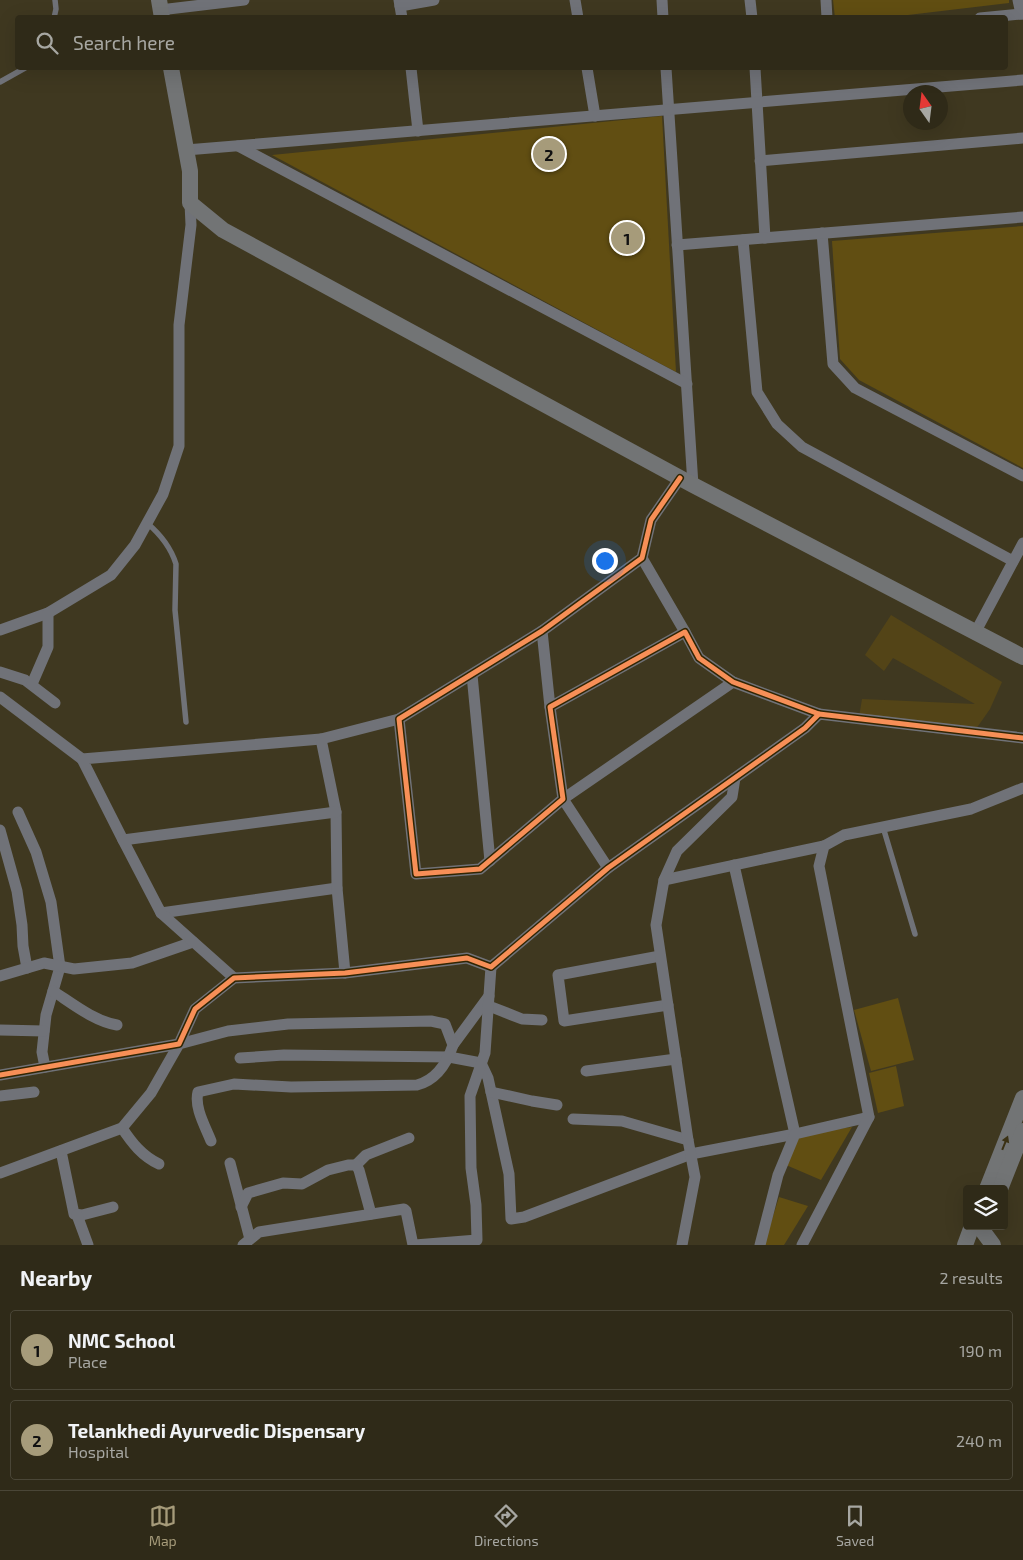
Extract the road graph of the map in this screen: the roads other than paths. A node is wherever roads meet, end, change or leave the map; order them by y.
1 (55, 0) edge
2 (244, 0) edge
3 (434, 0) edge
4 (576, 0) edge
5 (662, 0) edge
6 (750, 0) edge
7 (826, 0) edge
8 (1018, 0) edge
9 (400, 8) edge
10 (160, 9) edge
11 (1022, 14) edge
12 (55, 15) edge
13 (578, 15) edge
14 (663, 15) edge
15 (752, 15) edge
16 (827, 15) edge
17 (1008, 15) edge
18 (21, 70) edge
19 (173, 70) edge
20 (411, 70) edge
21 (587, 70) edge
22 (666, 70) edge
23 (755, 70) edge
24 (1023, 80) edge
25 (0, 82) edge
26 (757, 102) junction
27 (668, 110) junction
28 (595, 116) junction
29 (418, 131) junction
30 (1023, 138) edge
31 (238, 146) junction
32 (186, 150) junction
33 (760, 161) junction
34 (190, 203) junction
35 (1023, 217) edge
36 (822, 233) junction
37 (765, 238) junction
38 (744, 240) junction
39 (677, 245) junction
40 (686, 384) junction
41 (1023, 476) edge
42 (687, 481) junction
43 (147, 523) junction
44 (1023, 543) edge
45 (642, 558) junction
46 (1013, 561) junction
47 (48, 612) junction
48 (0, 630) edge
49 (542, 631) junction
50 (685, 632) junction
51 (975, 633) junction
52 (1023, 657) edge
53 (0, 672) edge
54 (472, 675) junction
55 (733, 682) junction
56 (32, 684) junction
57 (0, 698) edge
58 (56, 704) dead end
59 (550, 707) junction
60 (819, 714) junction
61 (399, 719) junction
62 (186, 722) dead end
63 (1023, 738) edge
64 (321, 739) junction
65 (82, 759) junction
66 (735, 778) junction
67 (1023, 788) edge
68 (563, 799) junction
69 (18, 812) dead end
70 (336, 812) junction
71 (883, 827) junction
72 (0, 830) edge
73 (123, 840) junction
74 (824, 846) junction
75 (490, 861) junction
76 (734, 865) junction
77 (608, 868) junction
78 (664, 880) junction
79 (337, 888) junction
80 (162, 913) junction
81 (915, 934) dead end
82 (193, 942) junction
83 (660, 956) junction
84 (60, 966) junction
85 (491, 967) junction
86 (27, 968) junction
87 (1, 973) edge
88 (345, 973) junction
89 (234, 978) junction
90 (53, 991) junction
91 (489, 1000) junction
92 (668, 1006) junction
93 (542, 1020) dead end
94 (117, 1025) dead end
95 (0, 1030) edge
96 (44, 1030) junction
97 (179, 1044) junction
98 (453, 1045) junction
99 (449, 1057) junction
100 (240, 1058) dead end
101 (676, 1059) junction
102 (481, 1064) junction
103 (45, 1067) junction
104 (586, 1071) dead end
105 (0, 1075) edge
106 (34, 1092) dead end
107 (491, 1092) junction
108 (0, 1096) edge
109 (1023, 1098) edge
110 (557, 1105) dead end
111 (869, 1117) junction
112 (573, 1119) dead end
113 (122, 1128) junction
114 (1023, 1131) edge
115 (795, 1134) junction
116 (409, 1138) dead end
117 (688, 1140) junction
118 (211, 1141) dead end
119 (60, 1151) junction
120 (690, 1154) junction
121 (230, 1163) dead end
122 (159, 1164) dead end
123 (356, 1165) junction
124 (0, 1173) edge
125 (989, 1185) edge
126 (1002, 1185) edge
127 (113, 1207) dead end
128 (241, 1207) junction
129 (371, 1214) junction
130 (77, 1215) junction
131 (979, 1231) edge
132 (247, 1242) edge
133 (88, 1245) edge
134 (414, 1245) edge
135 (682, 1245) edge
136 (760, 1245) edge
137 (802, 1245) edge
138 (965, 1245) edge
139 (993, 1245) edge

1 - 12 lane
2 - 10 street
3 - 9 street
4 - 13 street
5 - 14 street
6 - 15 street
7 - 16 street
8 - 11 street
11 - 17 street
18 - 25 lane
19 - 32 street
20 - 29 street
21 - 28 street
22 - 27 street
23 - 26 street
24 - 26 street
26 - 27 street
26 - 33 street
27 - 28 street
27 - 39 street
28 - 29 street
29 - 31 street
30 - 33 street
31 - 32 street
31 - 40 street
32 - 34 street
33 - 37 street
34 - 42 street
34 - 43 street
35 - 36 street
36 - 37 street
36 - 41 street
37 - 38 street
38 - 39 street
38 - 46 street
39 - 40 street
40 - 42 street
42 - 45 street
42 - 51 street
43 - 47 street
43 - 62 lane
44 - 46 street
45 - 49 street
45 - 50 street
46 - 51 street
47 - 48 street
47 - 56 street
49 - 54 street
49 - 59 street
50 - 55 street
50 - 59 street
51 - 52 street
53 - 56 street
54 - 61 street
54 - 75 street
55 - 60 street
55 - 68 street
56 - 58 street
57 - 65 street
59 - 68 street
60 - 63 street
60 - 66 street
61 - 64 street
61 - 75 street
64 - 65 street
64 - 70 street
65 - 73 street
66 - 77 street
66 - 78 street
67 - 71 street
68 - 75 street
68 - 77 street
69 - 84 street
70 - 73 street
70 - 79 street
71 - 74 street
71 - 81 lane
72 - 86 street
73 - 80 street
74 - 76 street
74 - 111 street
76 - 78 street
76 - 115 street
77 - 85 street
78 - 83 street
79 - 80 street
79 - 88 street
80 - 82 street
82 - 84 street
82 - 89 street
83 - 92 street
83 - 92 street
84 - 86 street
84 - 90 street
85 - 88 street
85 - 91 street
86 - 87 street
88 - 89 street
89 - 97 street
90 - 94 street
90 - 96 street
91 - 93 street
91 - 98 street
91 - 102 street
92 - 101 street
95 - 96 street
96 - 103 street
97 - 98 street
97 - 103 street
97 - 113 street
98 - 99 street
99 - 100 street
99 - 102 street
99 - 118 street
101 - 104 street
101 - 117 street
102 - 107 street
102 - 134 street
103 - 105 street
106 - 108 street
107 - 110 street
107 - 120 street
125 -> 109 street
111 - 115 street
111 - 137 street
112 - 117 street
113 - 119 street
113 - 122 street
114 - 126 street
115 - 120 street
115 - 136 street
116 - 123 street
117 - 120 street
119 - 124 street
119 - 130 street
120 - 135 street
121 - 128 street
123 - 128 street
123 - 129 street
127 - 130 street
128 - 132 street
129 - 132 street
129 - 134 street
130 - 133 street
131 - 138 street
131 - 139 street

